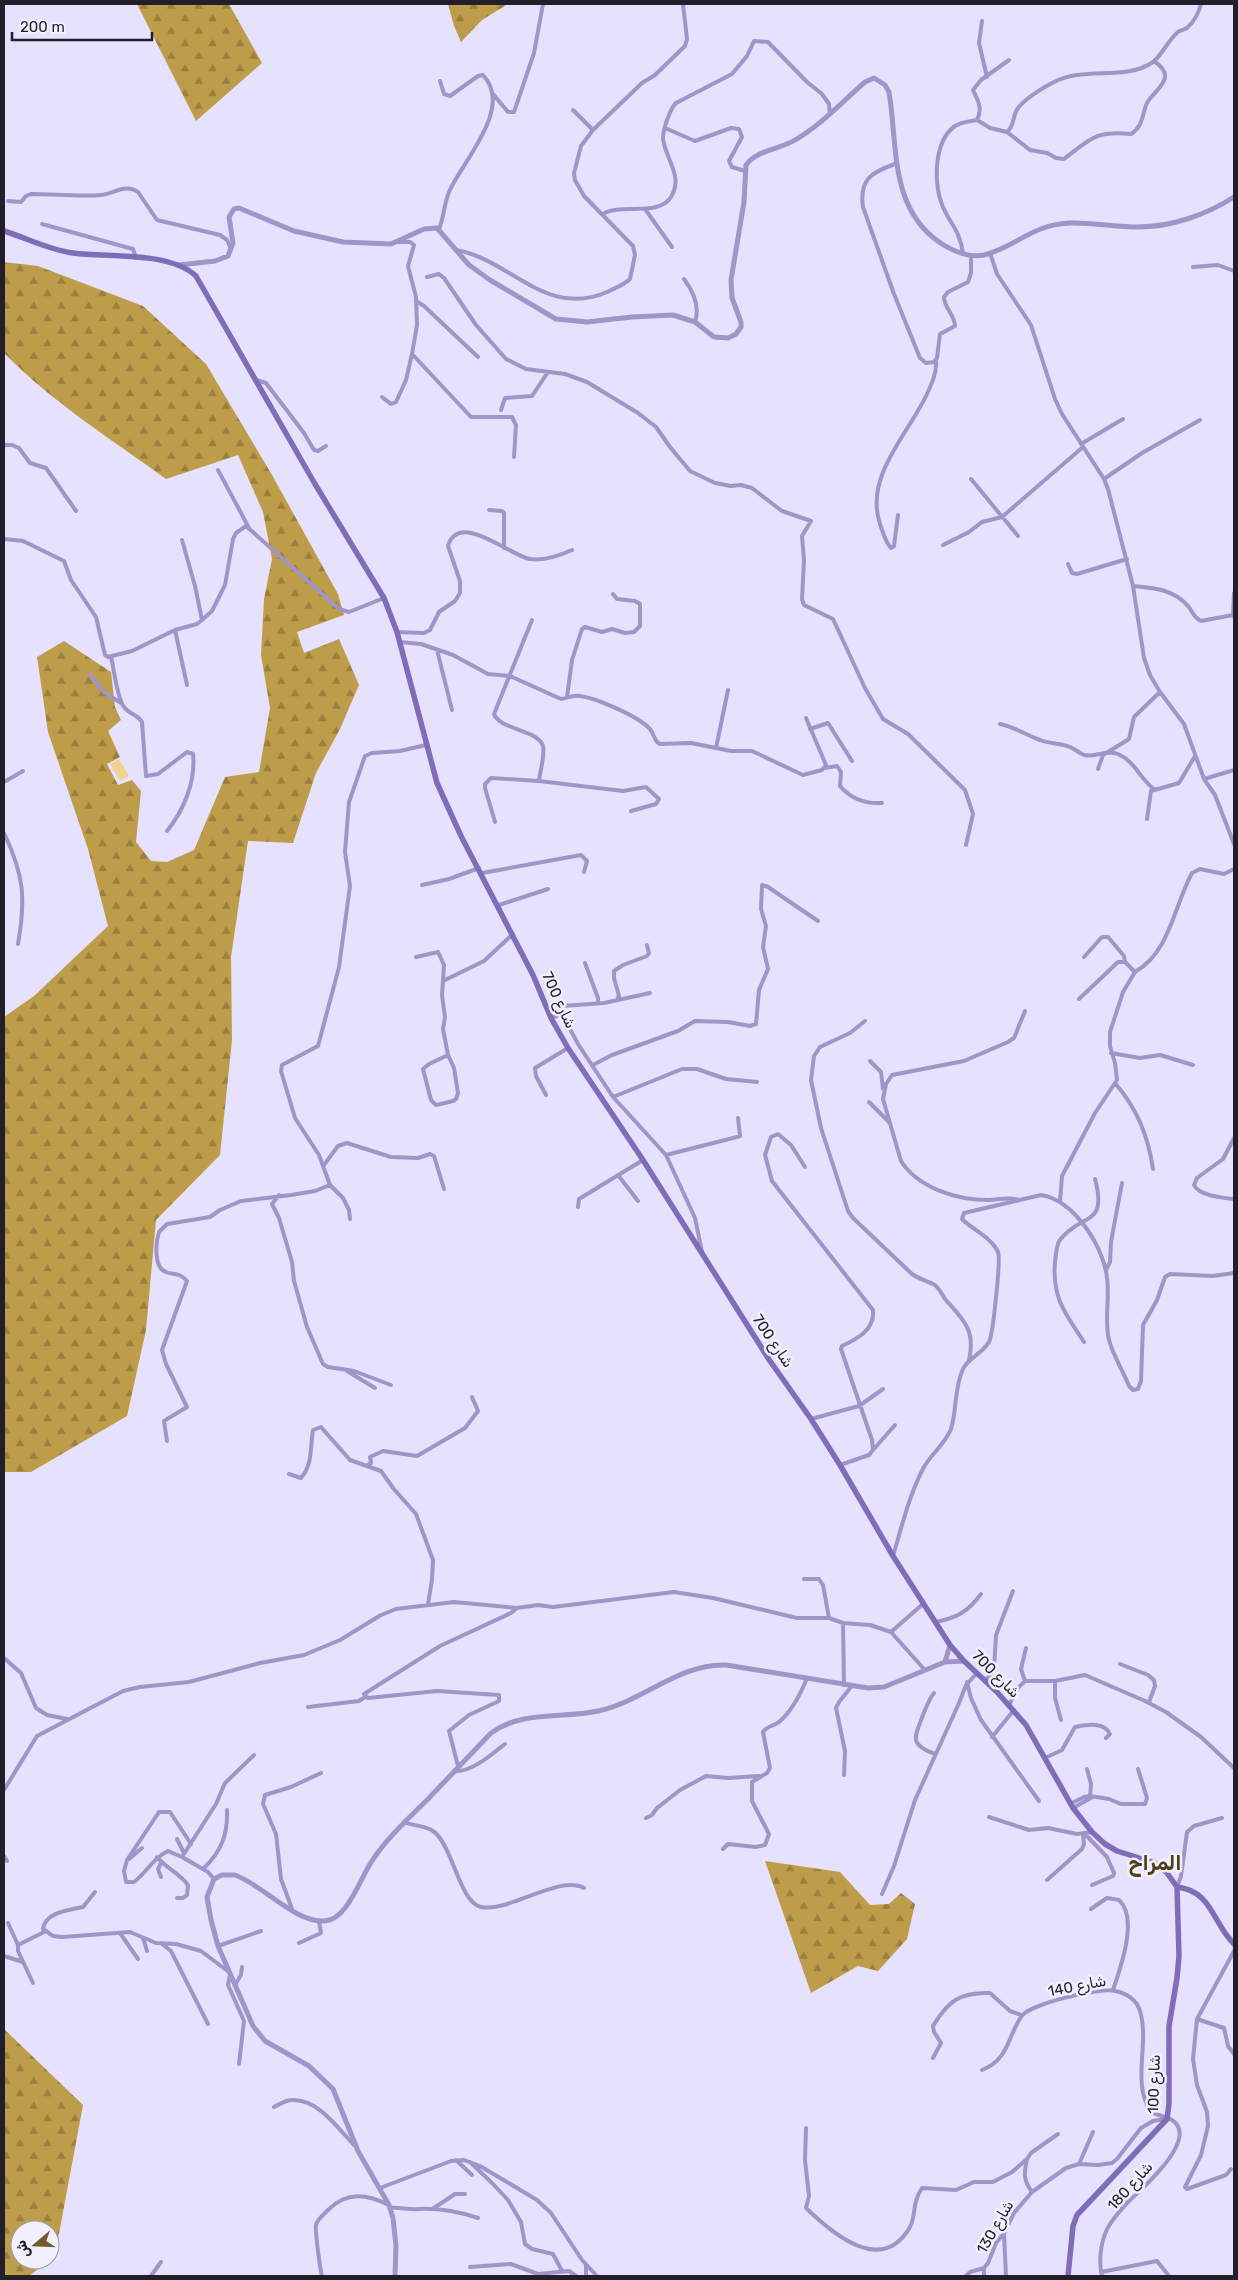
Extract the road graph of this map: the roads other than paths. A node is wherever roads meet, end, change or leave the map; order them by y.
1 (543, 4) edge
2 (683, 4) edge
3 (1201, 4) edge
4 (982, 21) dead end
5 (1009, 60) dead end
6 (1154, 61) junction
7 (987, 77) junction
8 (440, 81) dead end
9 (492, 92) junction
10 (573, 110) dead end
11 (830, 114) junction
12 (977, 120) junction
13 (665, 128) junction
14 (593, 130) junction
15 (1007, 132) junction
16 (895, 164) junction
17 (745, 171) junction
18 (1234, 197) edge
19 (8, 201) dead end
20 (645, 209) junction
21 (603, 214) junction
22 (42, 224) dead end
23 (439, 229) junction
24 (4, 231) edge
25 (399, 242) junction
26 (672, 247) dead end
27 (231, 249) junction
28 (454, 250) junction
29 (990, 253) junction
30 (963, 255) junction
31 (971, 256) junction
32 (136, 258) junction
33 (196, 263) junction
34 (179, 265) junction
35 (1193, 267) dead end
36 (1234, 271) edge
37 (196, 276) junction
38 (427, 277) dead end
39 (684, 278) dead end
40 (416, 302) junction
41 (695, 322) junction
42 (412, 354) junction
43 (478, 357) dead end
44 (936, 361) junction
45 (548, 372) junction
46 (256, 380) junction
47 (382, 397) dead end
48 (501, 410) dead end
49 (1123, 419) dead end
50 (1200, 420) dead end
51 (4, 445) edge
52 (1082, 445) junction
53 (326, 446) dead end
54 (514, 457) dead end
55 (218, 470) dead end
56 (971, 479) dead end
57 (1104, 479) junction
58 (489, 510) dead end
59 (76, 511) dead end
60 (898, 515) dead end
61 (1002, 517) junction
62 (249, 528) junction
63 (1018, 536) dead end
64 (4, 539) edge
65 (182, 540) dead end
66 (942, 545) dead end
67 (504, 548) junction
68 (572, 550) dead end
69 (1127, 559) junction
70 (1068, 564) dead end
71 (1133, 586) junction
72 (1234, 593) edge
73 (613, 594) dead end
74 (384, 598) junction
75 (1234, 616) edge
76 (202, 620) junction
77 (532, 620) dead end
78 (175, 630) junction
79 (397, 632) junction
80 (400, 642) junction
81 (437, 650) junction
82 (111, 657) junction
83 (90, 675) dead end
84 (510, 676) junction
85 (187, 685) dead end
86 (728, 690) dead end
87 (1160, 692) junction
88 (567, 697) junction
89 (121, 703) junction
90 (452, 710) dead end
91 (806, 718) dead end
92 (1000, 724) dead end
93 (810, 729) junction
94 (426, 745) junction
95 (716, 748) junction
96 (1107, 752) junction
97 (1195, 756) junction
98 (852, 761) dead end
99 (824, 768) junction
100 (1098, 769) dead end
101 (1234, 770) edge
102 (23, 771) dead end
103 (1204, 779) junction
104 (539, 781) junction
105 (4, 782) edge
106 (1154, 789) junction
107 (882, 803) dead end
108 (631, 811) dead end
109 (1147, 819) dead end
110 (494, 822) dead end
111 (167, 831) dead end
112 (4, 833) edge
113 (1234, 844) edge
114 (966, 845) dead end
115 (1234, 869) edge
116 (481, 871) junction
117 (584, 872) dead end
118 (422, 885) dead end
119 (548, 889) dead end
120 (499, 905) junction
121 (818, 922) dead end
122 (513, 934) junction
123 (18, 944) dead end
124 (647, 945) dead end
125 (416, 957) dead end
126 (1084, 957) dead end
127 (1125, 962) junction
128 (585, 963) dead end
129 (1135, 972) junction
130 (444, 981) junction
131 (650, 993) dead end
132 (1078, 999) dead end
133 (617, 1000) junction
134 (598, 1003) junction
135 (1025, 1011) dead end
136 (562, 1014) junction
137 (551, 1018) junction
138 (865, 1021) dead end
139 (568, 1048) junction
140 (1111, 1053) junction
141 (448, 1055) junction
142 (870, 1061) dead end
143 (593, 1065) junction
144 (1193, 1065) dead end
145 (757, 1082) dead end
146 (1115, 1083) junction
147 (884, 1093) junction
148 (546, 1095) dead end
149 (613, 1097) junction
150 (869, 1102) dead end
151 (738, 1118) dead end
152 (891, 1125) junction
153 (1234, 1138) edge
154 (666, 1155) junction
155 (643, 1160) junction
156 (324, 1165) junction
157 (805, 1168) dead end
158 (1153, 1169) dead end
159 (618, 1174) junction
160 (1095, 1179) dead end
161 (1122, 1183) dead end
162 (330, 1185) junction
163 (444, 1189) dead end
164 (279, 1195) junction
165 (1234, 1199) edge
166 (1019, 1200) junction
167 (638, 1201) dead end
168 (1060, 1202) junction
169 (578, 1207) dead end
170 (350, 1219) dead end
171 (1081, 1223) junction
172 (703, 1257) junction
173 (1106, 1270) junction
174 (1234, 1273) edge
175 (1084, 1342) dead end
176 (969, 1360) junction
177 (347, 1371) junction
178 (392, 1385) dead end
179 (375, 1388) dead end
180 (883, 1389) dead end
181 (472, 1397) dead end
182 (859, 1406) junction
183 (811, 1419) junction
184 (895, 1425) dead end
185 (167, 1441) dead end
186 (873, 1450) junction
187 (368, 1465) junction
188 (840, 1465) junction
189 (289, 1474) dead end
190 (893, 1556) junction
191 (804, 1579) dead end
192 (1014, 1592) dead end
193 (981, 1594) dead end
194 (428, 1604) junction
195 (924, 1604) junction
196 (517, 1608) junction
197 (829, 1618) junction
198 (842, 1622) junction
199 (936, 1622) junction
200 (891, 1632) junction
201 (950, 1645) junction
202 (1026, 1648) dead end
203 (4, 1658) edge
204 (964, 1661) junction
205 (945, 1662) junction
206 (1120, 1664) dead end
207 (924, 1669) junction
208 (977, 1672) junction
209 (807, 1678) junction
210 (986, 1680) junction
211 (1026, 1681) junction
212 (1055, 1681) junction
213 (967, 1682) junction
214 (844, 1686) junction
215 (851, 1687) junction
216 (934, 1693) dead end
217 (365, 1697) junction
218 (1149, 1702) junction
219 (308, 1707) dead end
220 (1012, 1707) junction
221 (67, 1719) junction
222 (1061, 1720) dead end
223 (992, 1737) junction
224 (1106, 1738) dead end
225 (505, 1744) dead end
226 (935, 1754) junction
227 (254, 1756) dead end
228 (1045, 1758) junction
229 (456, 1768) junction
230 (1234, 1768) edge
231 (1087, 1769) dead end
232 (1138, 1769) dead end
233 (321, 1773) dead end
234 (844, 1775) dead end
235 (761, 1776) junction
236 (4, 1790) edge
237 (1091, 1797) junction
238 (1039, 1801) dead end
239 (1072, 1806) junction
240 (227, 1810) dead end
241 (989, 1817) dead end
242 (646, 1818) dead end
243 (1222, 1818) dead end
244 (404, 1822) junction
245 (1092, 1832) junction
246 (1084, 1834) junction
247 (177, 1839) dead end
248 (191, 1844) junction
249 (142, 1848) dead end
250 (723, 1849) dead end
251 (183, 1855) junction
252 (4, 1856) edge
253 (157, 1857) junction
254 (127, 1860) junction
255 (7, 1861) dead end
256 (161, 1863) junction
257 (203, 1869) junction
258 (160, 1877) dead end
259 (214, 1879) junction
260 (1047, 1880) dead end
261 (1092, 1885) dead end
262 (1177, 1887) junction
263 (584, 1888) dead end
264 (95, 1892) dead end
265 (882, 1894) dead end
266 (177, 1898) dead end
267 (292, 1909) junction
268 (1091, 1909) dead end
269 (319, 1921) junction
270 (8, 1923) dead end
271 (46, 1931) junction
272 (261, 1931) dead end
273 (120, 1933) junction
274 (143, 1938) junction
275 (299, 1943) dead end
276 (162, 1944) junction
277 (1234, 1944) edge
278 (18, 1945) junction
279 (218, 1946) junction
280 (1234, 1951) edge
281 (147, 1952) dead end
282 (4, 1956) edge
283 (138, 1959) dead end
284 (23, 1962) junction
285 (242, 1967) dead end
286 (230, 1974) junction
287 (33, 1983) dead end
288 (235, 1985) junction
289 (1113, 1990) junction
290 (1021, 2015) junction
291 (1197, 2019) junction
292 (208, 2024) dead end
293 (1234, 2054) edge
294 (933, 2058) dead end
295 (239, 2064) dead end
296 (982, 2070) dead end
297 (274, 2107) dead end
298 (1167, 2119) junction
299 (806, 2128) dead end
300 (1093, 2132) dead end
301 (1058, 2134) dead end
302 (356, 2147) junction
303 (1027, 2159) junction
304 (456, 2160) junction
305 (469, 2162) junction
306 (1079, 2164) junction
307 (1231, 2169) dead end
308 (472, 2175) dead end
309 (380, 2188) junction
310 (1032, 2192) junction
311 (465, 2194) dead end
312 (389, 2207) junction
313 (434, 2208) junction
314 (478, 2218) dead end
315 (1004, 2233) junction
316 (161, 2262) dead end
317 (586, 2264) junction
318 (470, 2267) dead end
319 (984, 2268) junction
320 (562, 2271) junction
321 (1102, 2274) edge
322 (150, 2276) edge
323 (322, 2276) edge
324 (394, 2276) edge
325 (576, 2276) edge
326 (586, 2276) edge
327 (597, 2276) edge
328 (966, 2276) edge
329 (984, 2276) edge
330 (1006, 2276) edge
331 (1068, 2276) edge
332 (1169, 2276) edge

1 - 9 street
2 - 14 street
3 - 6 street
4 - 7 street
5 - 7 street
6 - 15 street
6 - 15 street
7 - 12 street
8 - 9 street
9 - 23 street
10 - 14 street
11 - 13 street
11 - 16 street
11 - 17 street
12 - 15 street
12 - 30 street
13 - 17 street
13 - 20 street
14 - 21 street
16 - 30 street
16 - 44 street
17 - 41 street
18 - 29 street
19 - 27 street
20 - 21 street
20 - 26 street
21 - 28 street
22 - 32 street
23 - 25 street
23 - 28 street
24 - 32 main road
25 - 27 street
25 - 40 street
27 - 33 street
28 - 41 street
29 - 31 street
29 - 52 street
30 - 31 street
31 - 44 street
32 - 34 main road
33 - 34 street
33 - 37 street
34 - 37 main road
35 - 36 street
37 - 46 main road, شارع 700
38 - 45 street
39 - 41 street
40 - 42 street
40 - 43 street
42 - 47 street
42 - 54 street
44 - 60 street
45 - 48 street
45 - 114 street
46 - 53 street
46 - 74 main road, شارع 700
49 - 52 street
50 - 57 street
51 - 59 street
52 - 57 street
52 - 61 street
55 - 62 street
56 - 61 street
57 - 69 street
58 - 67 street
61 - 63 street
61 - 66 street
62 - 74 street
62 - 76 street
64 - 82 street
65 - 76 street
67 - 68 street
67 - 79 street
69 - 70 street
69 - 71 street
71 - 75 street
71 - 87 street
72 - 75 street
73 - 88 street
74 - 79 main road, شارع 700
76 - 78 street
77 - 84 street
78 - 82 street
78 - 85 street
79 - 80 main road, شارع 700
80 - 81 street
80 - 94 main road, شارع 700
81 - 84 street
81 - 90 street
82 - 89 street
83 - 89 street
84 - 88 street
84 - 104 street
86 - 95 street
87 - 96 street
87 - 97 street
88 - 95 street
89 - 111 street
91 - 93 street
92 - 96 street
93 - 98 street
93 - 99 street
94 - 116 main road, شارع 700
94 - 156 street
95 - 99 street
96 - 100 street
96 - 106 street
97 - 103 street
97 - 106 street
99 - 107 street
101 - 103 street
102 - 105 street
103 - 113 street
104 - 108 street
104 - 110 street
106 - 109 street
112 - 123 street
115 - 129 street
116 - 117 street
116 - 118 street
116 - 120 main road, شارع 700
119 - 120 street
120 - 122 main road, شارع 700
121 - 143 street
122 - 130 street
122 - 137 main road, شارع 700
124 - 133 street
125 - 130 street
126 - 127 street
127 - 129 street
127 - 132 street
128 - 134 street
129 - 140 street
130 - 141 street
131 - 133 street
133 - 134 street
134 - 136 street
135 - 147 street
136 - 137 street
136 - 143 street
137 - 139 main road, شارع 700
138 - 176 street
139 - 148 street
139 - 155 main road, شارع 700
140 - 144 street
140 - 146 street
141 - 141 street
142 - 147 street
143 - 149 street
145 - 149 street
146 - 158 street
146 - 168 street
147 - 152 street
149 - 154 street
150 - 152 street
151 - 154 street
152 - 166 street
153 - 165 street
154 - 172 street
155 - 159 street
155 - 172 main road, شارع 700
156 - 162 street
156 - 163 street
157 - 182 street
159 - 167 street
159 - 169 street
160 - 171 street
161 - 173 street
162 - 164 street
162 - 170 street
164 - 177 street
164 - 185 street
166 - 168 street
166 - 176 street
168 - 171 street
171 - 173 street
171 - 175 street
172 - 183 main road, شارع 700
173 - 174 street
176 - 190 street
177 - 178 street
177 - 179 street
180 - 182 street
181 - 187 street
182 - 183 street
182 - 186 street
183 - 188 main road, شارع 700
184 - 186 street
186 - 188 street
187 - 189 street
187 - 194 street
188 - 190 main road, شارع 700
190 - 195 main road, شارع 700
191 - 197 street
192 - 210 street
193 - 199 street
194 - 196 street
194 - 221 street
195 - 199 main road, شارع 700
195 - 200 street
196 - 197 street
196 - 217 street
197 - 198 street
198 - 200 street
198 - 214 street
199 - 201 main road, شارع 700
200 - 207 street
201 - 204 main road, شارع 700
201 - 205 street
202 - 211 street
203 - 221 street
204 - 205 street
204 - 208 main road, شارع 700
205 - 207 street
206 - 218 street
207 - 215 street
208 - 210 main road, شارع 700
208 - 213 street
209 - 214 street
209 - 229 street
209 - 235 street
210 - 220 main road, شارع 700
211 - 212 street
211 - 220 street
212 - 218 street
212 - 222 street
213 - 223 street
213 - 226 street
214 - 215 street
215 - 234 street
216 - 226 street
217 - 219 street
217 - 229 street
218 - 230 street
220 - 223 street
220 - 228 main road, شارع 700
221 - 236 street
223 - 238 street
224 - 228 street
225 - 229 street
226 - 265 street
227 - 248 street
228 - 239 main road, شارع 700
229 - 244 street
231 - 237 street
232 - 237 street
233 - 267 street
235 - 242 street
235 - 250 street
237 - 239 street
239 - 245 main road, شارع 700
240 - 257 street
241 - 246 street
243 - 262 street
244 - 263 street
244 - 269 street
245 - 246 street
245 - 262 main road, شارع 700
246 - 260 street
246 - 261 street
247 - 251 street
248 - 251 street
248 - 254 street
249 - 254 street
251 - 253 street
251 - 257 street
252 - 255 street
253 - 254 street
253 - 256 street
256 - 258 street
256 - 266 street
257 - 259 street
259 - 267 street
259 - 279 street
262 - 277 main road
262 - 298 main road, شارع 100
264 - 271 street
267 - 269 street
268 - 289 street
269 - 275 street
270 - 278 street
271 - 273 street
271 - 278 street
272 - 279 street
273 - 274 street
273 - 283 street
274 - 276 street
274 - 281 street
276 - 286 street
276 - 292 street
278 - 284 street
279 - 286 street
280 - 291 street
282 - 284 street
284 - 287 street
285 - 288 street
286 - 288 street
286 - 295 street
288 - 302 street
289 - 290 street, شارع 140
289 - 298 street, شارع 140
290 - 294 street
290 - 296 street
291 - 293 street
291 - 307 street
297 - 302 street
298 - 306 street, شارع 130
298 - 321 street, شارع 180
298 - 331 main road, شارع 100
299 - 303 street
300 - 306 street
301 - 303 street
302 - 309 street
303 - 310 street
304 - 305 street
304 - 308 street
304 - 309 street
305 - 317 street
305 - 320 street
306 - 310 street, شارع 130
309 - 312 street
310 - 315 street, شارع 130
311 - 313 street
312 - 313 street
312 - 323 street
312 - 324 street
313 - 314 street
315 - 319 street, شارع 130
315 - 330 street
316 - 322 street
317 - 326 street
317 - 327 street
318 - 320 street
319 - 328 street, شارع 130
319 - 329 street
320 - 325 street
321 - 332 street

